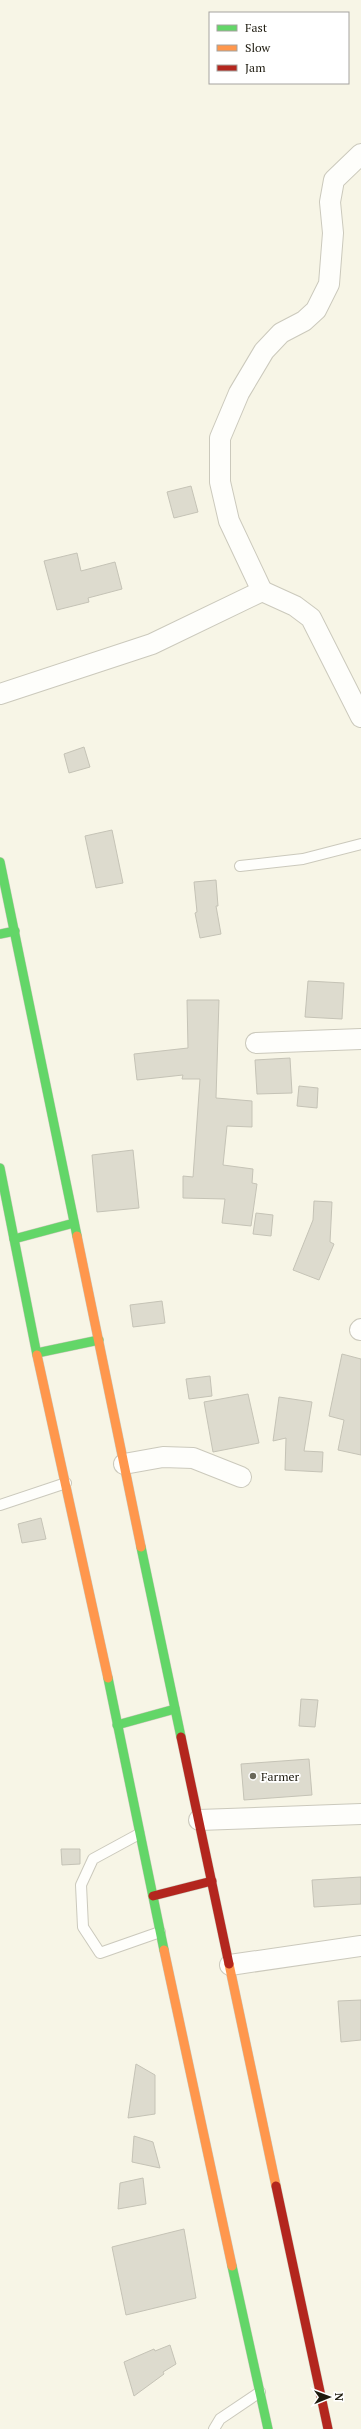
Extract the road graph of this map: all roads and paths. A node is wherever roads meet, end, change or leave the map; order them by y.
1 (361, 154) edge
2 (262, 591) junction
3 (0, 694) edge
4 (361, 717) edge
5 (361, 844) edge
6 (0, 862) edge
7 (240, 866) dead end
8 (15, 931) junction
9 (0, 934) edge
10 (361, 1039) edge
11 (256, 1043) dead end
12 (0, 1168) edge
13 (4, 1213) edge
14 (74, 1223) junction
15 (14, 1238) junction
16 (99, 1340) junction
17 (36, 1353) junction
18 (124, 1464) junction
19 (241, 1477) dead end
20 (66, 1483) junction
21 (0, 1505) edge
22 (175, 1709) junction
23 (117, 1726) junction
24 (361, 1814) edge
25 (199, 1820) junction
26 (139, 1834) junction
27 (212, 1881) junction
28 (152, 1896) junction
29 (160, 1932) junction
30 (361, 1946) edge
31 (230, 1965) junction
32 (260, 2392) junction
33 (214, 2429) edge
34 (268, 2429) edge
35 (328, 2429) edge

1 - 2 street
2 - 3 street
2 - 4 street
5 - 7 lane
6 - 8 main road
8 - 9 main road
8 - 14 main road
10 - 11 street
12 - 13 main road
13 - 15 main road
14 - 15 main road
14 - 16 main road
15 - 17 main road
16 - 17 main road
16 - 18 main road
17 - 20 main road
18 - 19 street
18 - 22 main road
20 - 21 lane
20 - 23 main road
22 - 23 main road
22 - 25 main road
23 - 26 main road
24 - 25 street
25 - 27 main road
26 - 28 main road
26 - 29 lane
27 - 28 main road
27 - 31 main road
28 - 29 main road
29 - 32 main road
30 - 31 street
31 - 35 main road
32 - 33 lane
32 - 34 main road

